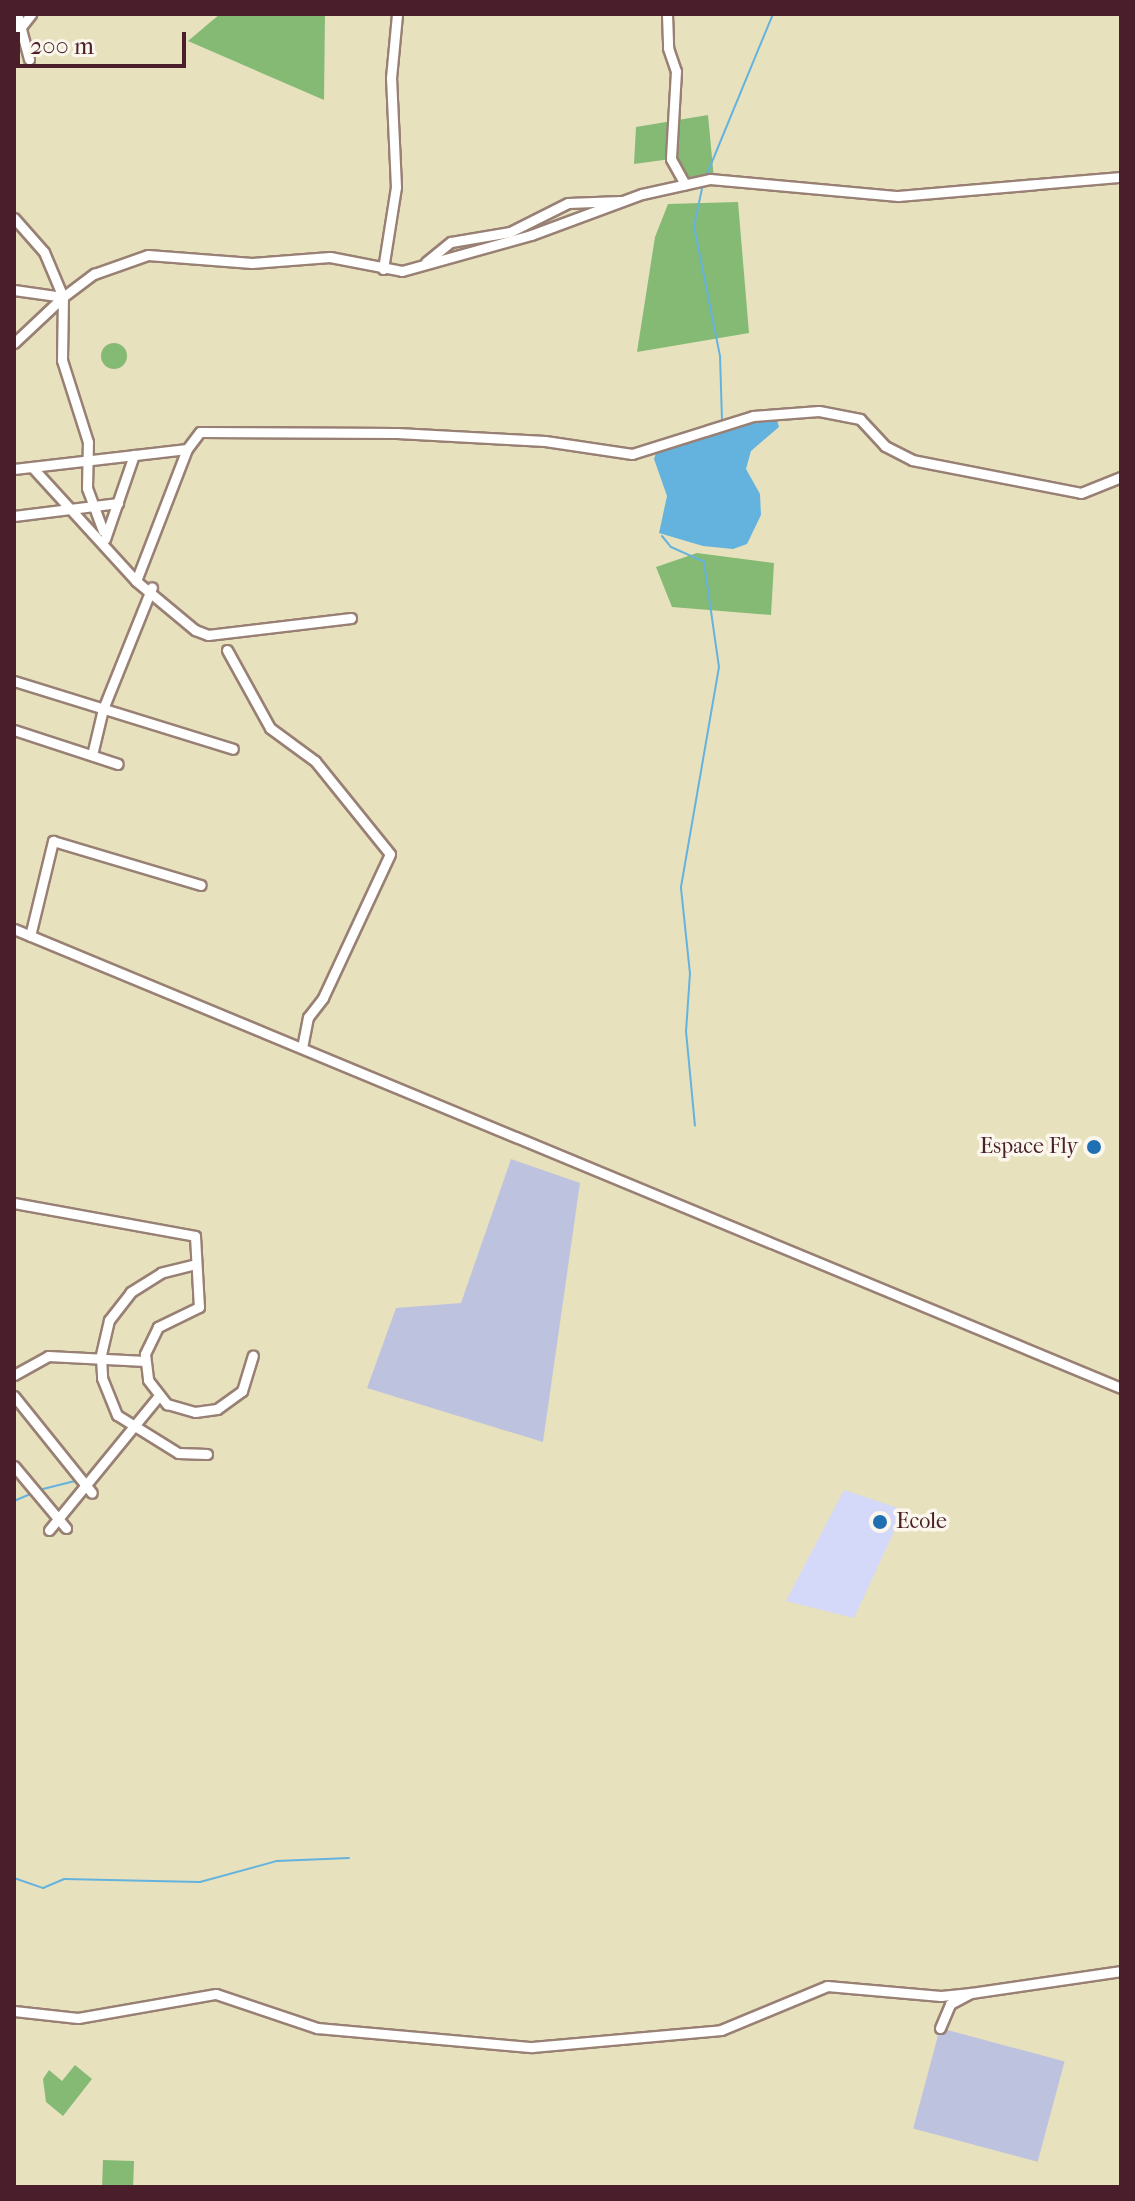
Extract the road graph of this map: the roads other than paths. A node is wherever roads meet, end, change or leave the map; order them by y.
1 (17, 14) edge
2 (31, 14) edge
3 (397, 14) edge
4 (667, 14) edge
5 (20, 27) junction
6 (14, 36) edge
7 (29, 59) dead end
8 (1121, 177) edge
9 (685, 184) junction
10 (624, 201) junction
11 (14, 218) edge
12 (419, 267) junction
13 (383, 269) junction
14 (14, 290) edge
15 (63, 297) junction
16 (14, 343) edge
17 (187, 449) junction
18 (134, 455) junction
19 (88, 461) junction
20 (32, 467) junction
21 (14, 469) edge
22 (1121, 477) edge
23 (118, 503) junction
24 (93, 506) junction
25 (72, 509) junction
26 (14, 516) edge
27 (103, 531) dead end
28 (103, 545) junction
29 (136, 581) junction
30 (150, 590) junction
31 (351, 618) dead end
32 (227, 650) dead end
33 (14, 681) edge
34 (103, 709) junction
35 (14, 730) edge
36 (233, 749) dead end
37 (92, 755) junction
38 (118, 764) dead end
39 (201, 885) dead end
40 (14, 929) edge
41 (30, 936) junction
42 (302, 1047) junction
43 (14, 1203) edge
44 (196, 1264) junction
45 (101, 1356) junction
46 (253, 1356) dead end
47 (145, 1361) junction
48 (14, 1375) edge
49 (1121, 1388) edge
50 (14, 1396) edge
51 (158, 1397) junction
52 (132, 1429) junction
53 (207, 1454) dead end
54 (14, 1466) edge
55 (89, 1489) junction
56 (58, 1519) junction
57 (66, 1528) dead end
58 (49, 1530) dead end
59 (1121, 1971) edge
60 (971, 1993) junction
61 (14, 2011) edge
62 (940, 2028) dead end

1 - 5 street
2 - 5 street
3 - 13 street
4 - 9 street
5 - 6 street
5 - 7 street
8 - 9 street
9 - 10 street
10 - 12 street
10 - 12 street
11 - 15 street
12 - 13 street
13 - 15 street
14 - 15 street
15 - 16 street
15 - 19 street
17 - 18 street
17 - 22 street
17 - 29 street
18 - 19 street
18 - 23 street
19 - 20 street
19 - 24 street
20 - 21 street
20 - 25 street
23 - 24 street
23 - 28 street
24 - 25 street
24 - 27 street
25 - 26 street
25 - 28 street
28 - 29 street
29 - 30 street
30 - 31 street
30 - 34 street
32 - 42 street
33 - 34 street
34 - 36 street
34 - 37 street
35 - 37 street
37 - 38 street
39 - 41 street
40 - 41 street
41 - 42 street
42 - 49 street
43 - 44 street
44 - 45 street
44 - 47 street
45 - 47 street
45 - 48 street
45 - 52 street
46 - 51 street
47 - 51 street
50 - 55 street
51 - 52 street
52 - 53 street
52 - 55 street
54 - 56 street
55 - 56 street
56 - 57 street
56 - 58 street
59 - 60 street
60 - 61 street
60 - 62 street

